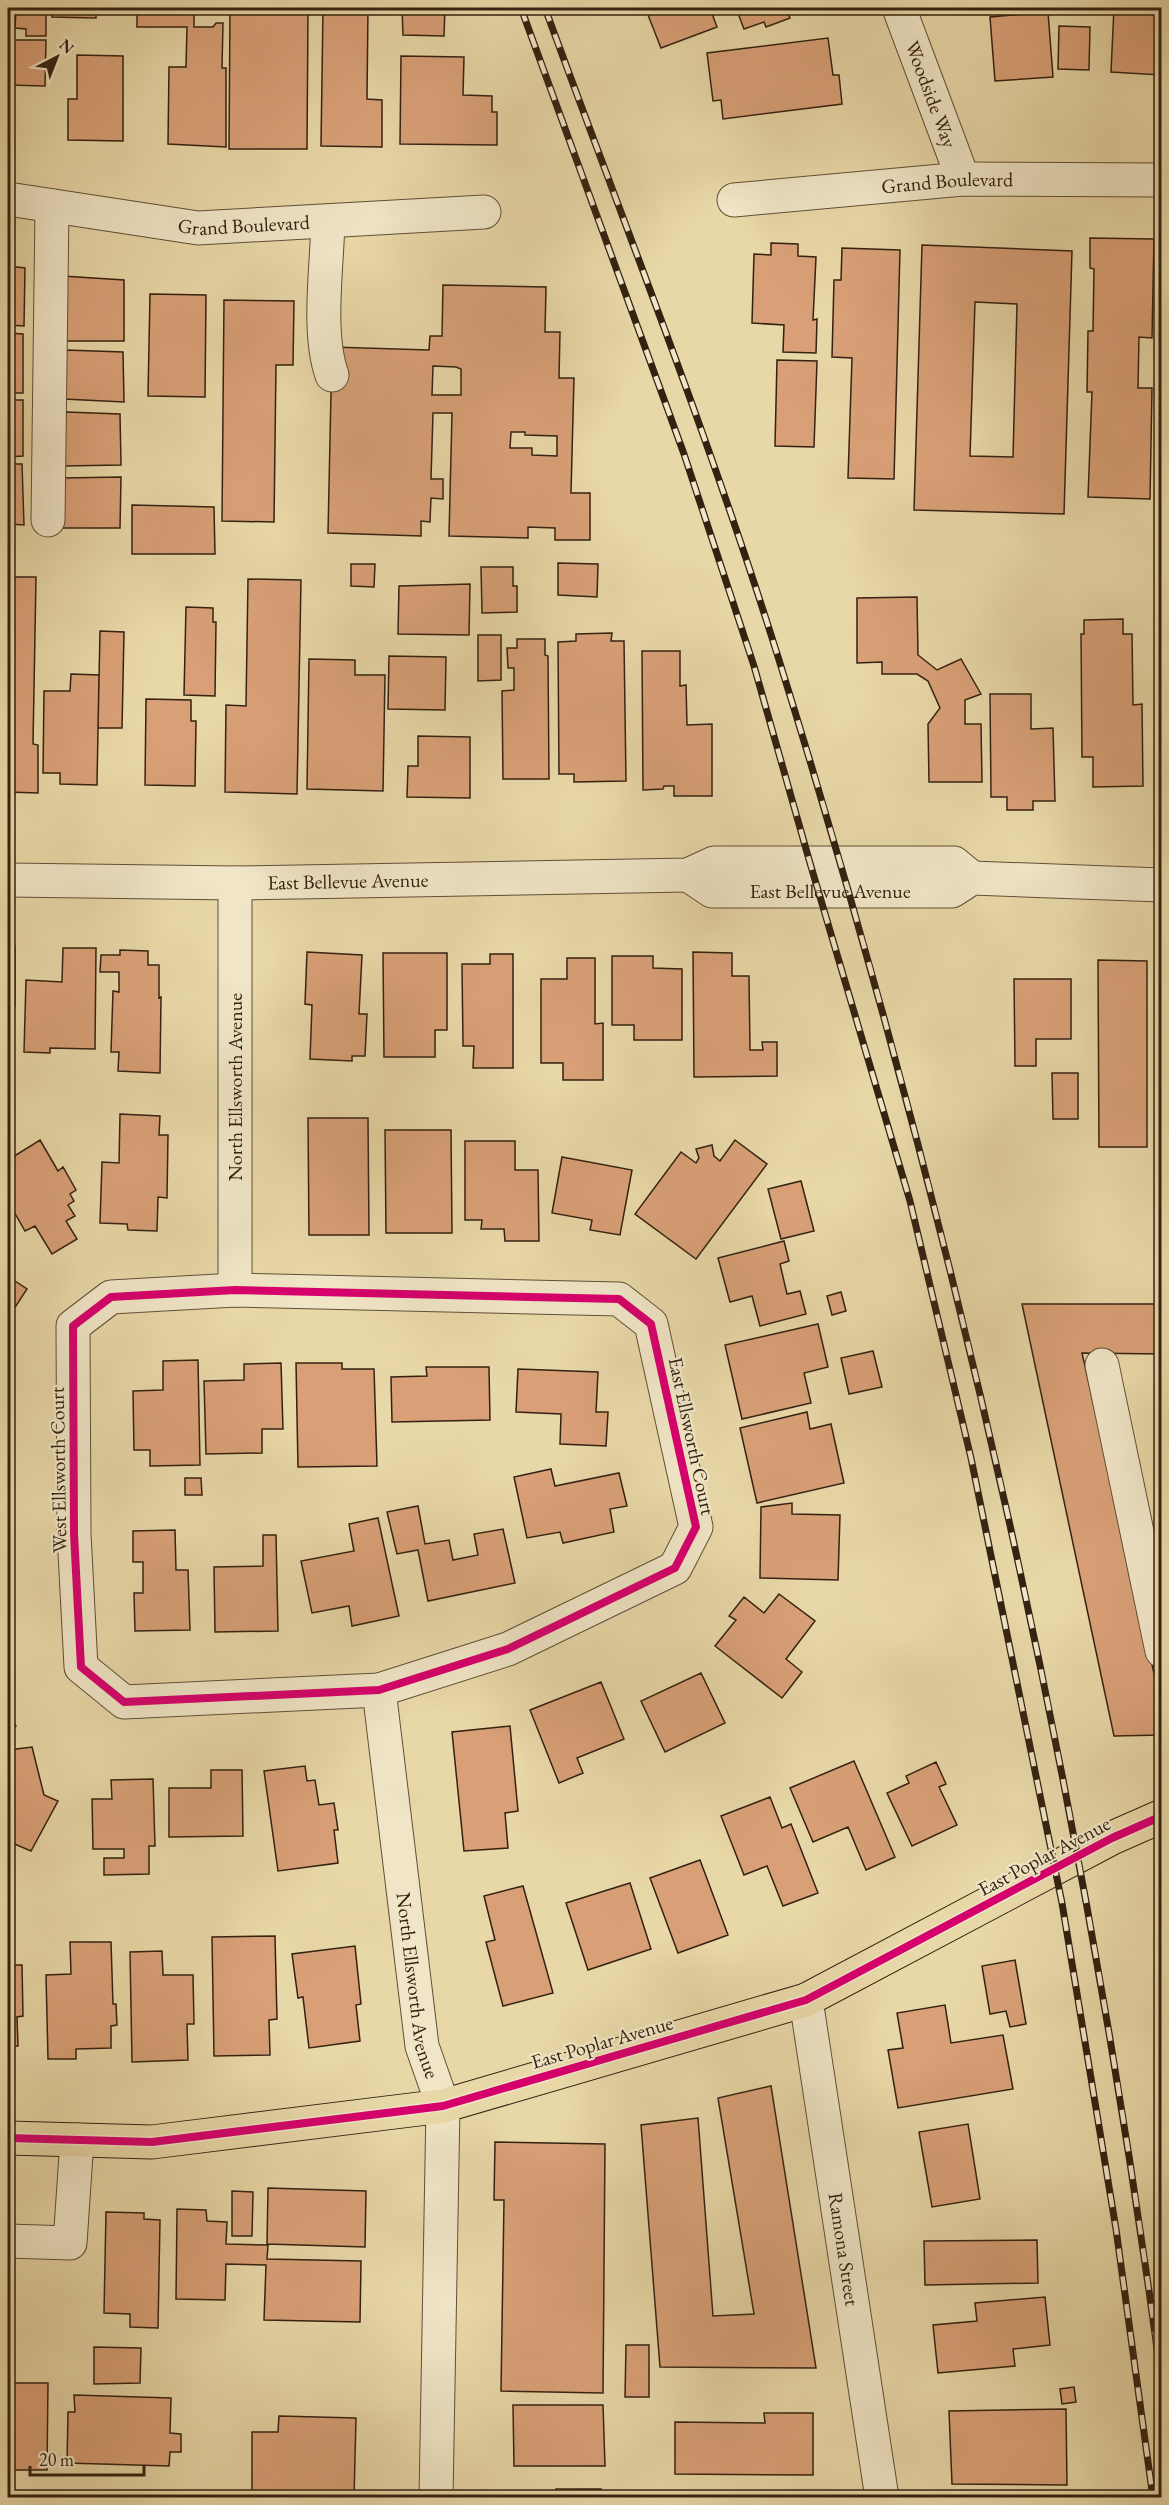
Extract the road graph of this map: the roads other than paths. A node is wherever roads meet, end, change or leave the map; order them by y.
1 (899, 8) edge
2 (963, 179) junction
3 (1161, 180) edge
4 (8, 199) edge
5 (734, 200) dead end
6 (52, 206) junction
7 (484, 212) dead end
8 (328, 221) junction
9 (332, 375) dead end
10 (48, 520) dead end
11 (8, 879) edge
12 (235, 883) junction
13 (1161, 885) edge
14 (235, 1290) junction
15 (428, 1296) joint
16 (1102, 1365) dead end
17 (1161, 1651) edge
18 (379, 1690) junction
19 (1161, 1816) edge
20 (806, 2000) junction
21 (443, 2106) junction
22 (8, 2138) edge
23 (77, 2140) junction
24 (8, 2241) edge
25 (436, 2498) edge
26 (882, 2498) edge

1 - 2 street, Woodside Way
2 - 3 street, Grand Boulevard
2 - 5 street, Grand Boulevard
4 - 6 street, Grand Boulevard
6 - 8 street, Grand Boulevard
6 - 10 street
7 - 8 street, Grand Boulevard
8 - 9 street
11 - 12 street, East Bellevue Avenue
12 - 13 street, East Bellevue Avenue
12 - 14 street, North Ellsworth Avenue
14 - 15 street, West Ellsworth Court
14 - 18 street, West Ellsworth Court
15 - 18 street, East Ellsworth Court
16 - 17 street
18 - 21 street, North Ellsworth Avenue
19 - 20 main road, East Poplar Avenue
20 - 21 main road, East Poplar Avenue
20 - 26 street, Ramona Street
21 - 23 main road, East Poplar Avenue
21 - 25 street, North Ellsworth Avenue
22 - 23 main road, East Poplar Avenue
23 - 24 street

